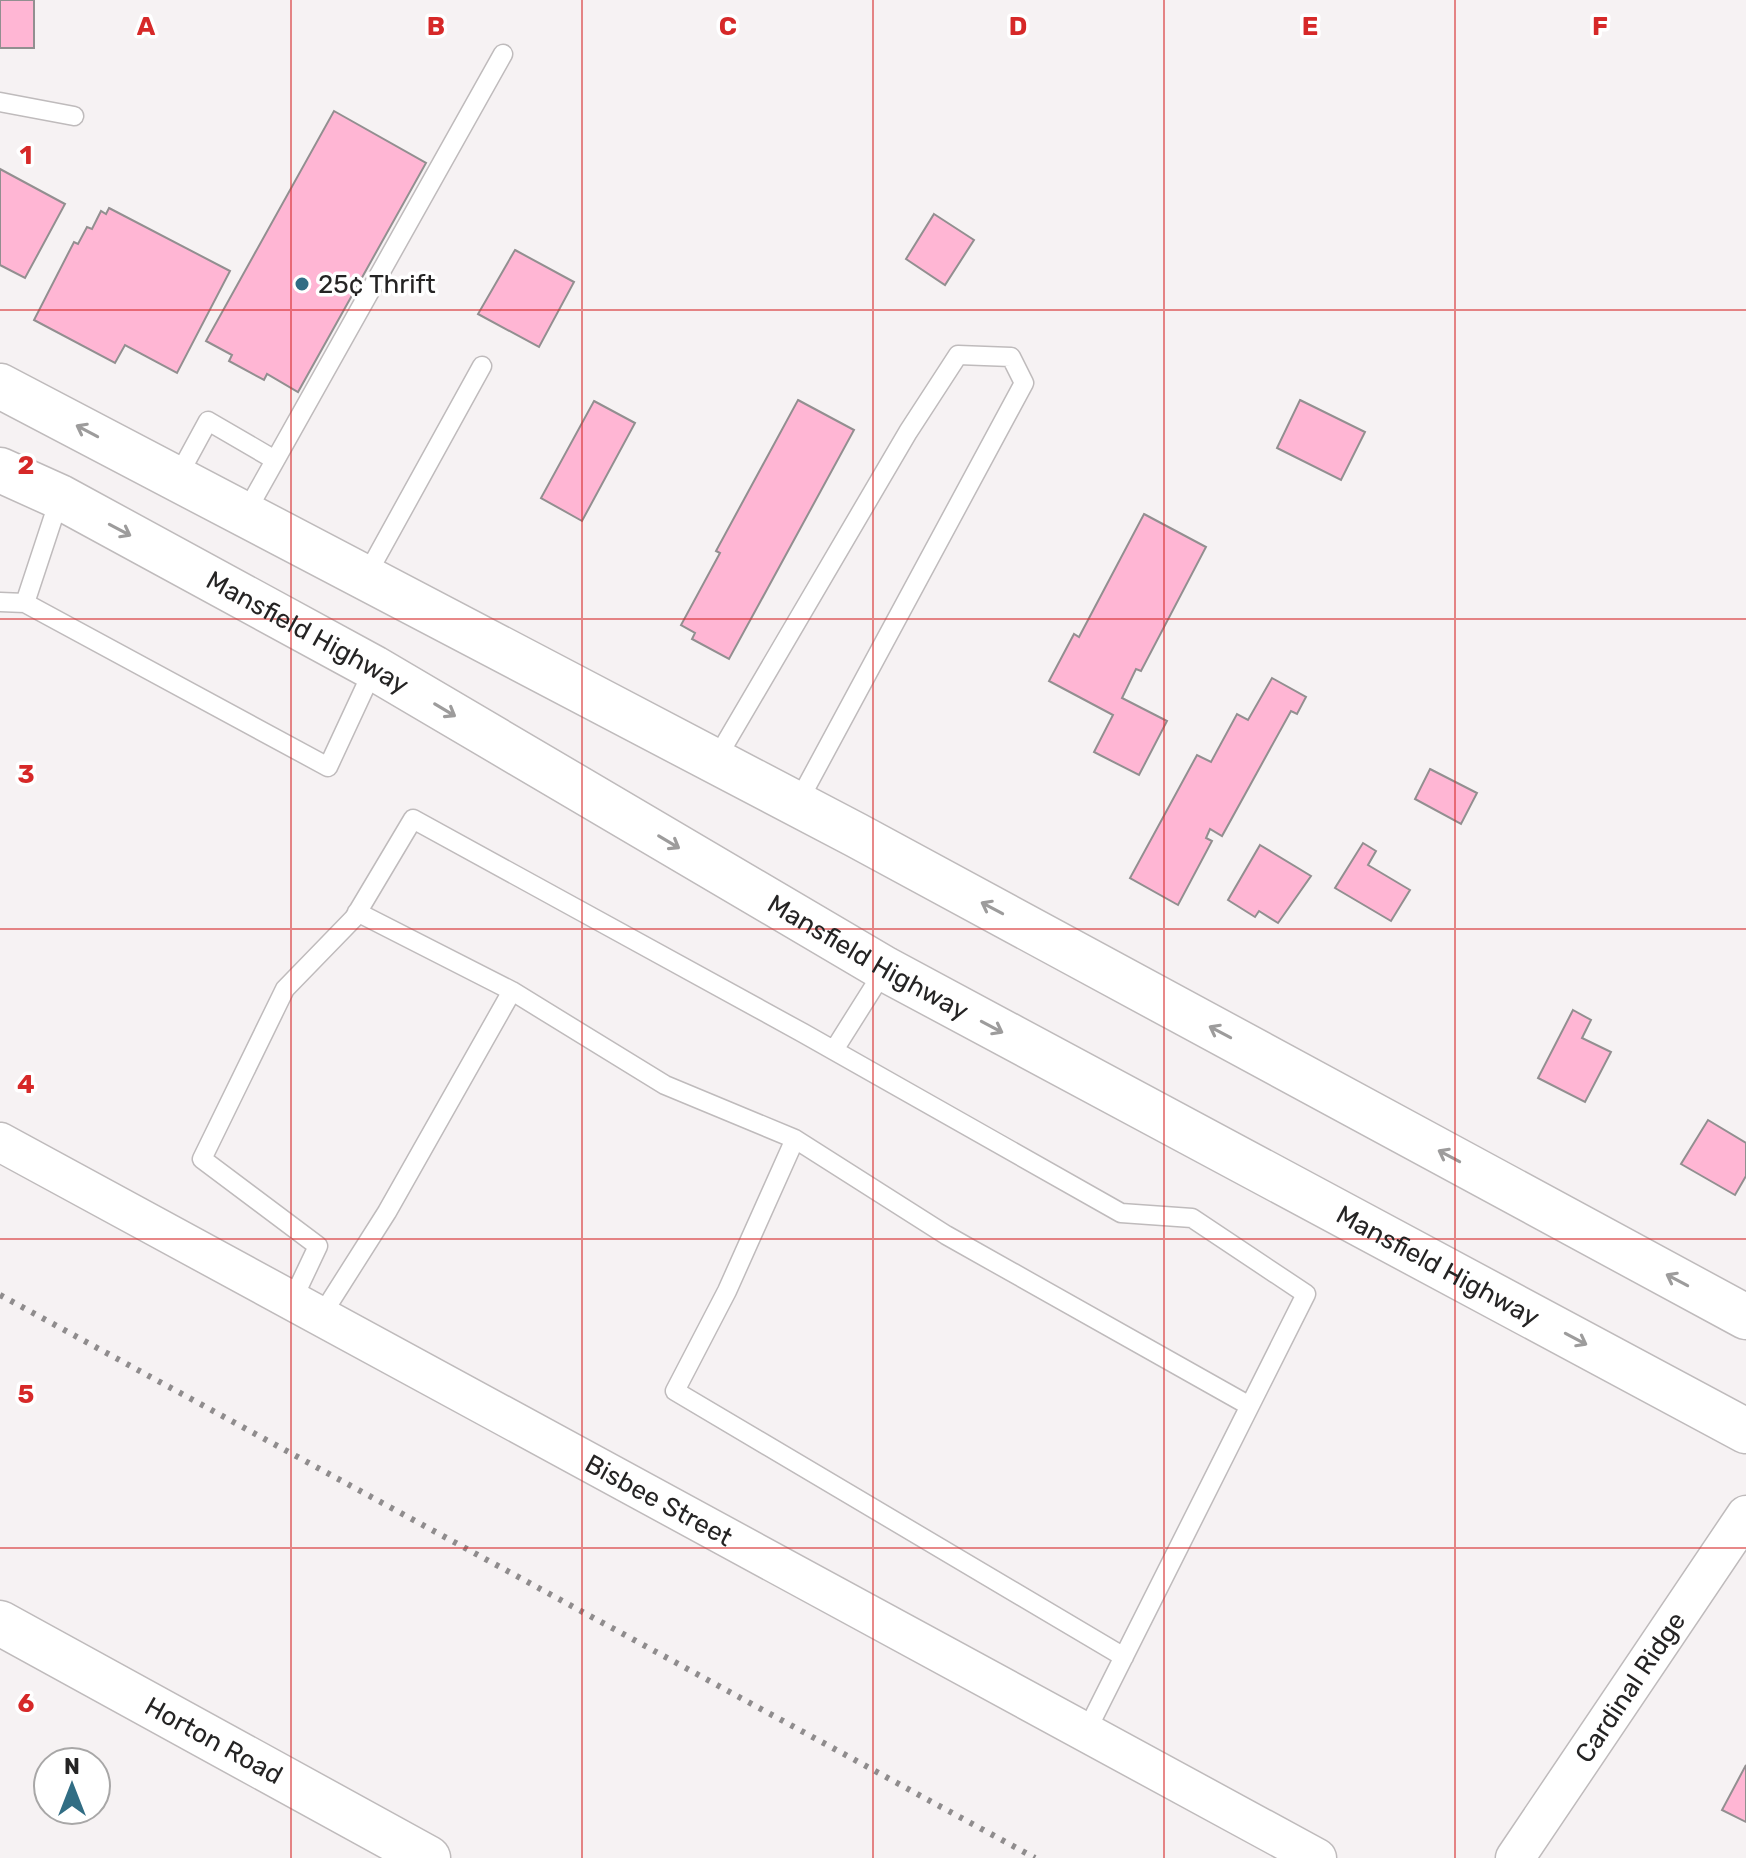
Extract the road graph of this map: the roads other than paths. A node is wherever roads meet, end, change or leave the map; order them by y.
1 (503, 54) dead end
2 (0, 102) edge
3 (74, 116) dead end
4 (482, 366) dead end
5 (0, 386) edge
6 (275, 460) junction
7 (0, 470) edge
8 (177, 478) junction
9 (60, 497) junction
10 (245, 514) junction
11 (365, 578) junction
12 (0, 602) edge
13 (25, 603) junction
14 (374, 668) junction
15 (715, 761) junction
16 (797, 804) junction
17 (357, 912) junction
18 (885, 969) junction
19 (512, 991) junction
20 (834, 1050) junction
21 (795, 1139) junction
22 (0, 1142) edge
23 (306, 1308) junction
24 (1746, 1317) edge
25 (1248, 1405) junction
26 (1746, 1431) edge
27 (1746, 1515) edge
28 (0, 1623) edge
29 (1124, 1657) junction
30 (1086, 1732) junction
31 (428, 1858) edge
32 (1317, 1858) edge
33 (1515, 1858) edge

1 - 6 lane
2 - 3 lane
4 - 11 lane
8 -> 5 main road
6 - 8 lane
6 - 10 lane
7 - 9 main road, Mansfield Highway
8 - 10 main road
9 - 13 lane
9 -> 14 main road, Mansfield Highway
10 - 11 main road
11 - 15 main road
12 - 13 lane
13 - 14 lane
14 -> 18 main road, Mansfield Highway
15 - 16 main road
15 - 16 lane
24 -> 16 main road
17 - 19 lane
17 - 20 lane
17 - 23 lane
18 - 20 lane
18 -> 26 main road, Mansfield Highway
19 - 21 lane
19 - 23 lane
20 - 25 lane
21 - 25 lane
21 - 29 lane
22 - 23 street, Bisbee Street
23 - 30 street, Bisbee Street
25 - 29 lane
27 - 33 street, Cardinal Ridge
28 - 31 main road, Horton Road
29 - 30 lane
30 - 32 street, Bisbee Street

